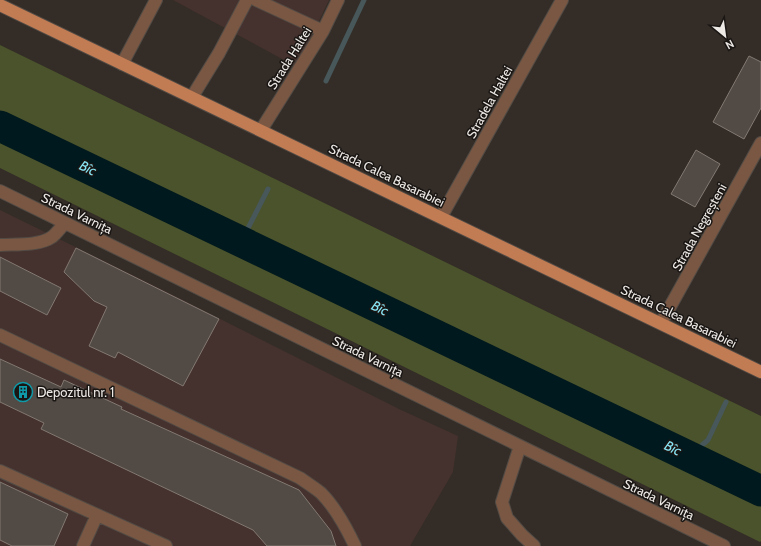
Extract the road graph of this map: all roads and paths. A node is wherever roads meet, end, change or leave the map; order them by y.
1 (156, 0) edge
2 (247, 0) edge
3 (256, 0) edge
4 (338, 0) edge
5 (562, 0) edge
6 (0, 5) edge
7 (323, 31) junction
8 (122, 64) junction
9 (192, 97) junction
10 (262, 130) junction
11 (761, 143) edge
12 (0, 191) edge
13 (441, 217) junction
14 (65, 223) junction
15 (0, 244) edge
16 (661, 323) junction
17 (0, 335) edge
18 (761, 372) edge
19 (520, 446) junction
20 (0, 472) edge
21 (97, 515) junction
22 (83, 546) edge
23 (166, 546) edge
24 (355, 546) edge
25 (534, 546) edge
26 (724, 546) edge

1 - 8 street
2 - 9 street
3 - 7 street
4 - 7 street, Strada Haltei
5 - 13 street, Stradela Haltei
6 - 8 main road, Strada Calea Basarabiei
7 - 10 street, Strada Haltei
8 - 9 main road, Strada Calea Basarabiei
9 - 10 main road, Strada Calea Basarabiei
10 - 13 main road, Strada Calea Basarabiei
11 - 16 street, Strada Negreșteni
12 - 14 street, Strada Varnița
13 - 16 main road, Strada Calea Basarabiei
14 - 15 street
14 - 19 street, Strada Varnița
16 - 18 main road, Strada Calea Basarabiei
17 - 24 street
19 - 25 street
19 - 26 street, Strada Varnița
20 - 21 street
21 - 22 street
21 - 23 street

